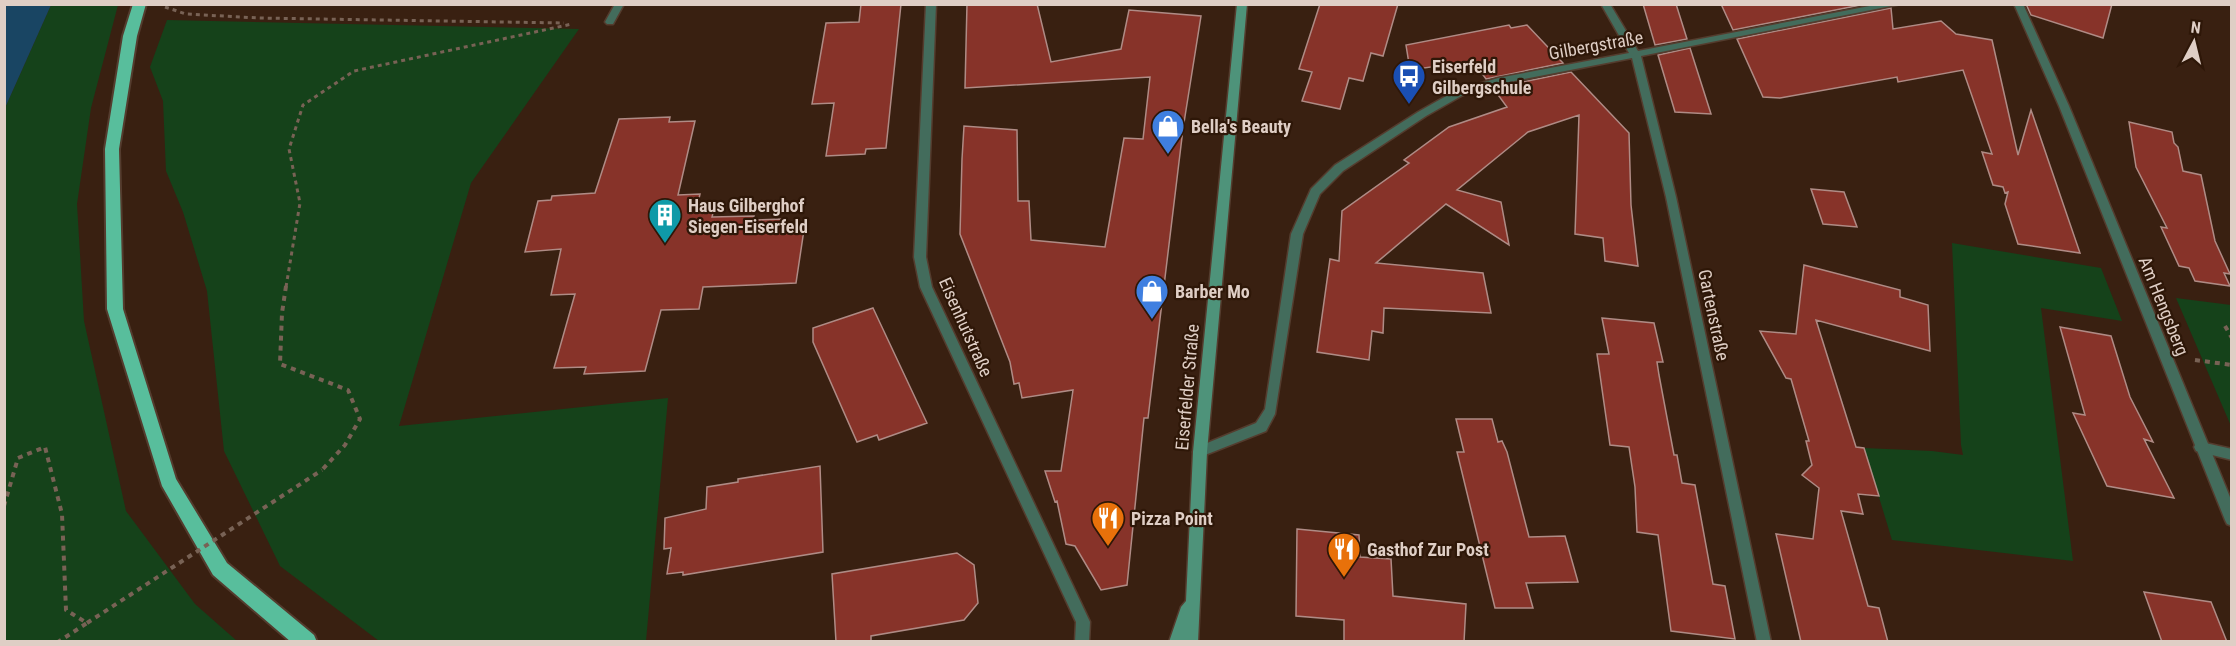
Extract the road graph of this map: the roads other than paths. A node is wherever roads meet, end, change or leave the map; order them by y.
1 (140, 4) edge
2 (620, 4) edge
3 (931, 4) edge
4 (1242, 4) edge
5 (1605, 4) edge
6 (1898, 4) edge
7 (2018, 4) edge
8 (610, 22) dead end
9 (1636, 56) junction
10 (2201, 447) junction
11 (1200, 452) junction
12 (2232, 455) edge
13 (2232, 520) edge
14 (1192, 594) junction
15 (307, 642) edge
16 (1082, 642) edge
17 (1176, 642) edge
18 (1191, 642) edge
19 (1764, 642) edge

1 - 15 highway
2 - 8 street
3 - 16 street, Eisenhutstraße
4 - 11 main road, Eiserfelder Straße
5 - 9 street, Gartenstraße
6 - 9 street, Gilbergstraße
7 - 10 street, Am Hengsberg
9 - 11 street, Gilbergstraße
9 - 19 street, Gartenstraße
10 - 12 street
10 - 13 street, Am Hengsberg
11 - 14 main road, Eiserfelder Straße
14 - 17 main road, Eiserfelder Straße
14 - 18 main road, Eiserfelder Straße

